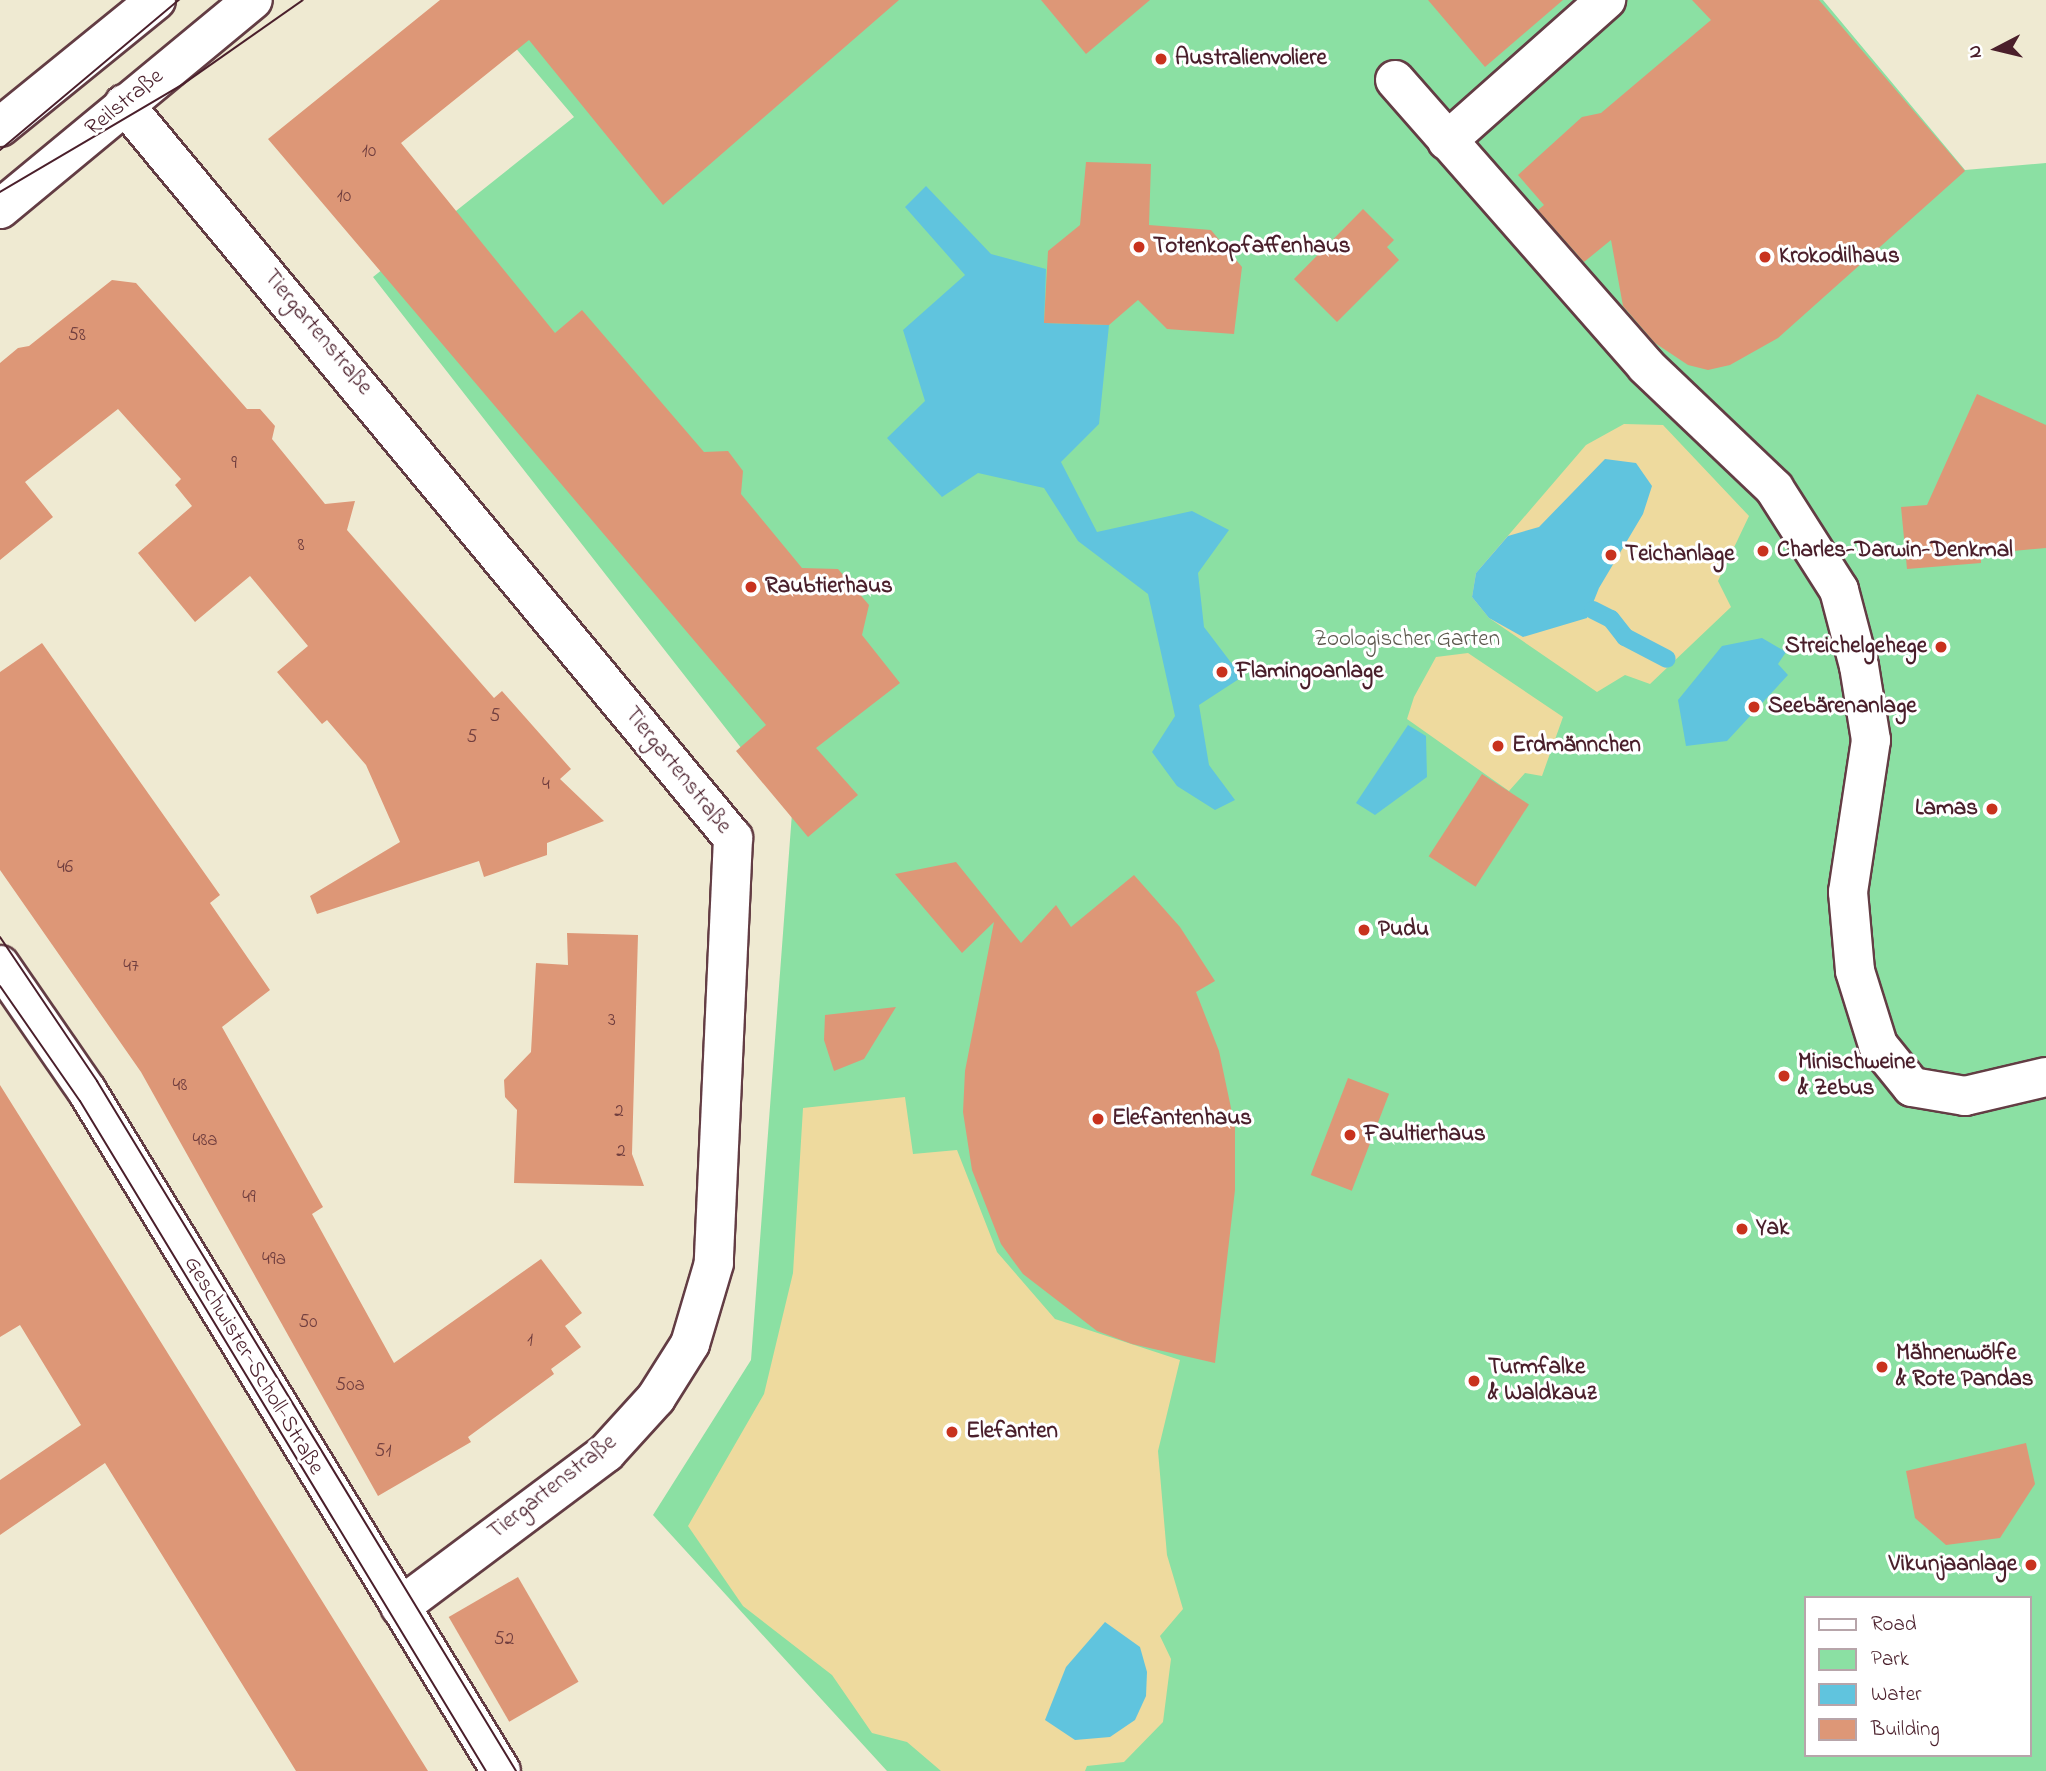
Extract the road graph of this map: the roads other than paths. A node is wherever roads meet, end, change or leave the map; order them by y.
1 (156, 0) edge
2 (253, 0) edge
3 (1606, 0) edge
4 (1395, 80) dead end
5 (124, 104) junction
6 (0, 127) edge
7 (1447, 141) junction
8 (0, 209) edge
9 (0, 965) edge
10 (2046, 1077) edge
11 (400, 1607) junction
12 (501, 1771) edge

1 - 6 street
2 - 5 street, Reilstraße
3 - 7 street
4 - 7 street
5 - 8 street, Reilstraße
5 - 11 street, Tiergartenstraße
7 - 10 street
9 - 11 street, Geschwister-Scholl-Straße
11 - 12 street, Geschwister-Scholl-Straße

